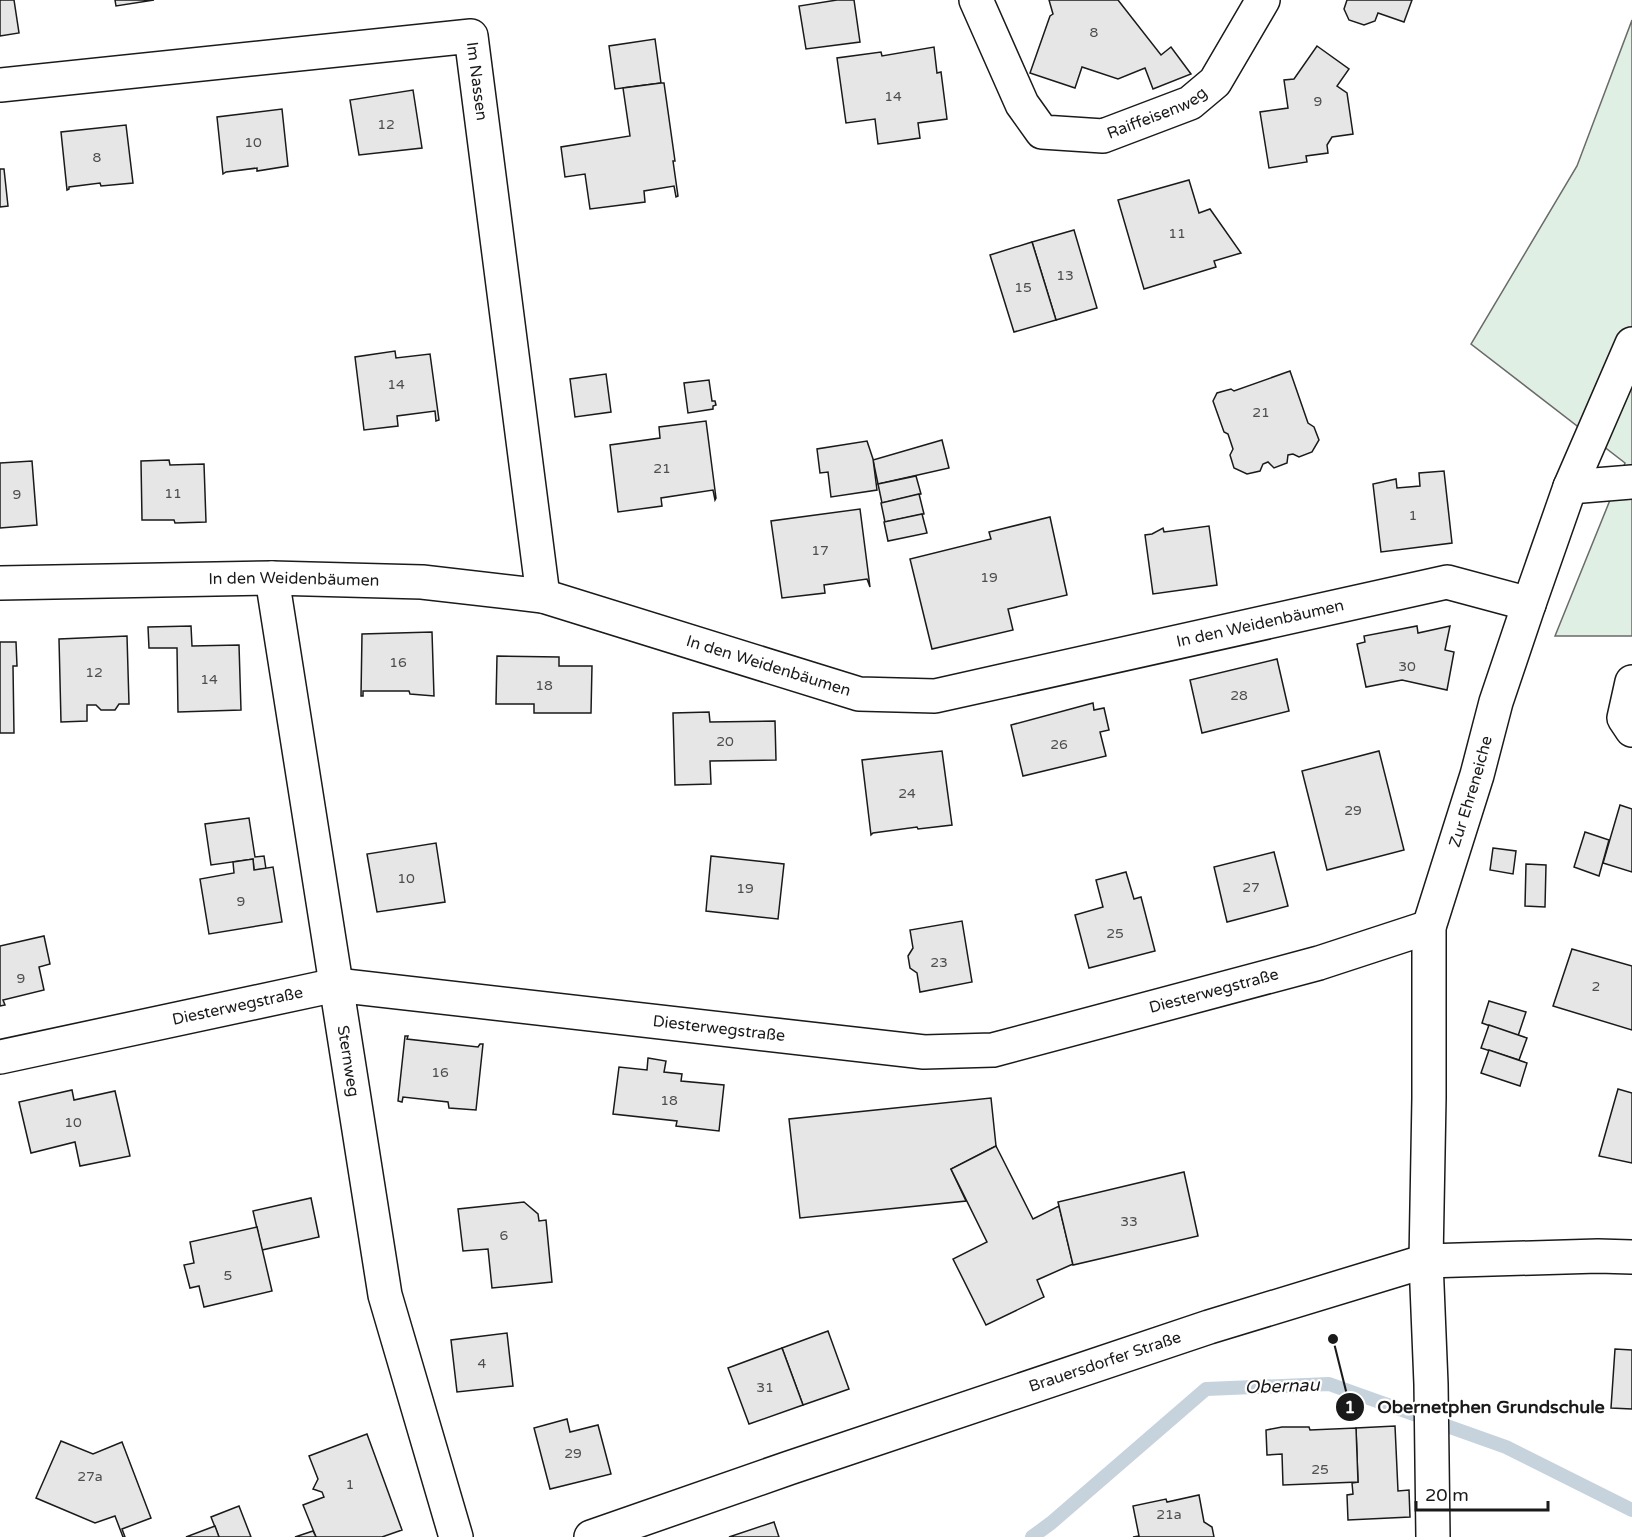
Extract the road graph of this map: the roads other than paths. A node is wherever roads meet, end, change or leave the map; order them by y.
1 (976, 0) edge
2 (1263, 0) edge
3 (0, 85) edge
4 (1632, 344) edge
5 (1632, 482) edge
6 (1570, 487) junction
7 (272, 578) junction
8 (0, 583) edge
9 (543, 596) junction
10 (1529, 604) junction
11 (1632, 682) edge
12 (1632, 730) edge
13 (1429, 927) junction
14 (336, 985) junction
15 (0, 1057) edge
16 (1632, 1257) edge
17 (1426, 1261) junction
18 (456, 1537) edge
19 (591, 1537) edge
20 (1433, 1537) edge

1 - 2 street, Raiffeisenweg
3 - 9 street, Im Nassen
4 - 6 street, Zur Ehreneiche
5 - 6 street
6 - 10 street, Zur Ehreneiche
7 - 8 street, In den Weidenbäumen
7 - 9 street, In den Weidenbäumen
7 - 14 street, Sternweg
9 - 10 street, In den Weidenbäumen
10 - 13 street, Zur Ehreneiche
11 - 12 street
13 - 14 street, Diesterwegstraße
13 - 17 street, Zur Ehreneiche
14 - 15 street, Diesterwegstraße
14 - 18 street, Sternweg
16 - 17 street, Brauersdorfer Straße
17 - 19 street, Brauersdorfer Straße
17 - 20 street, Zur Ehreneiche

